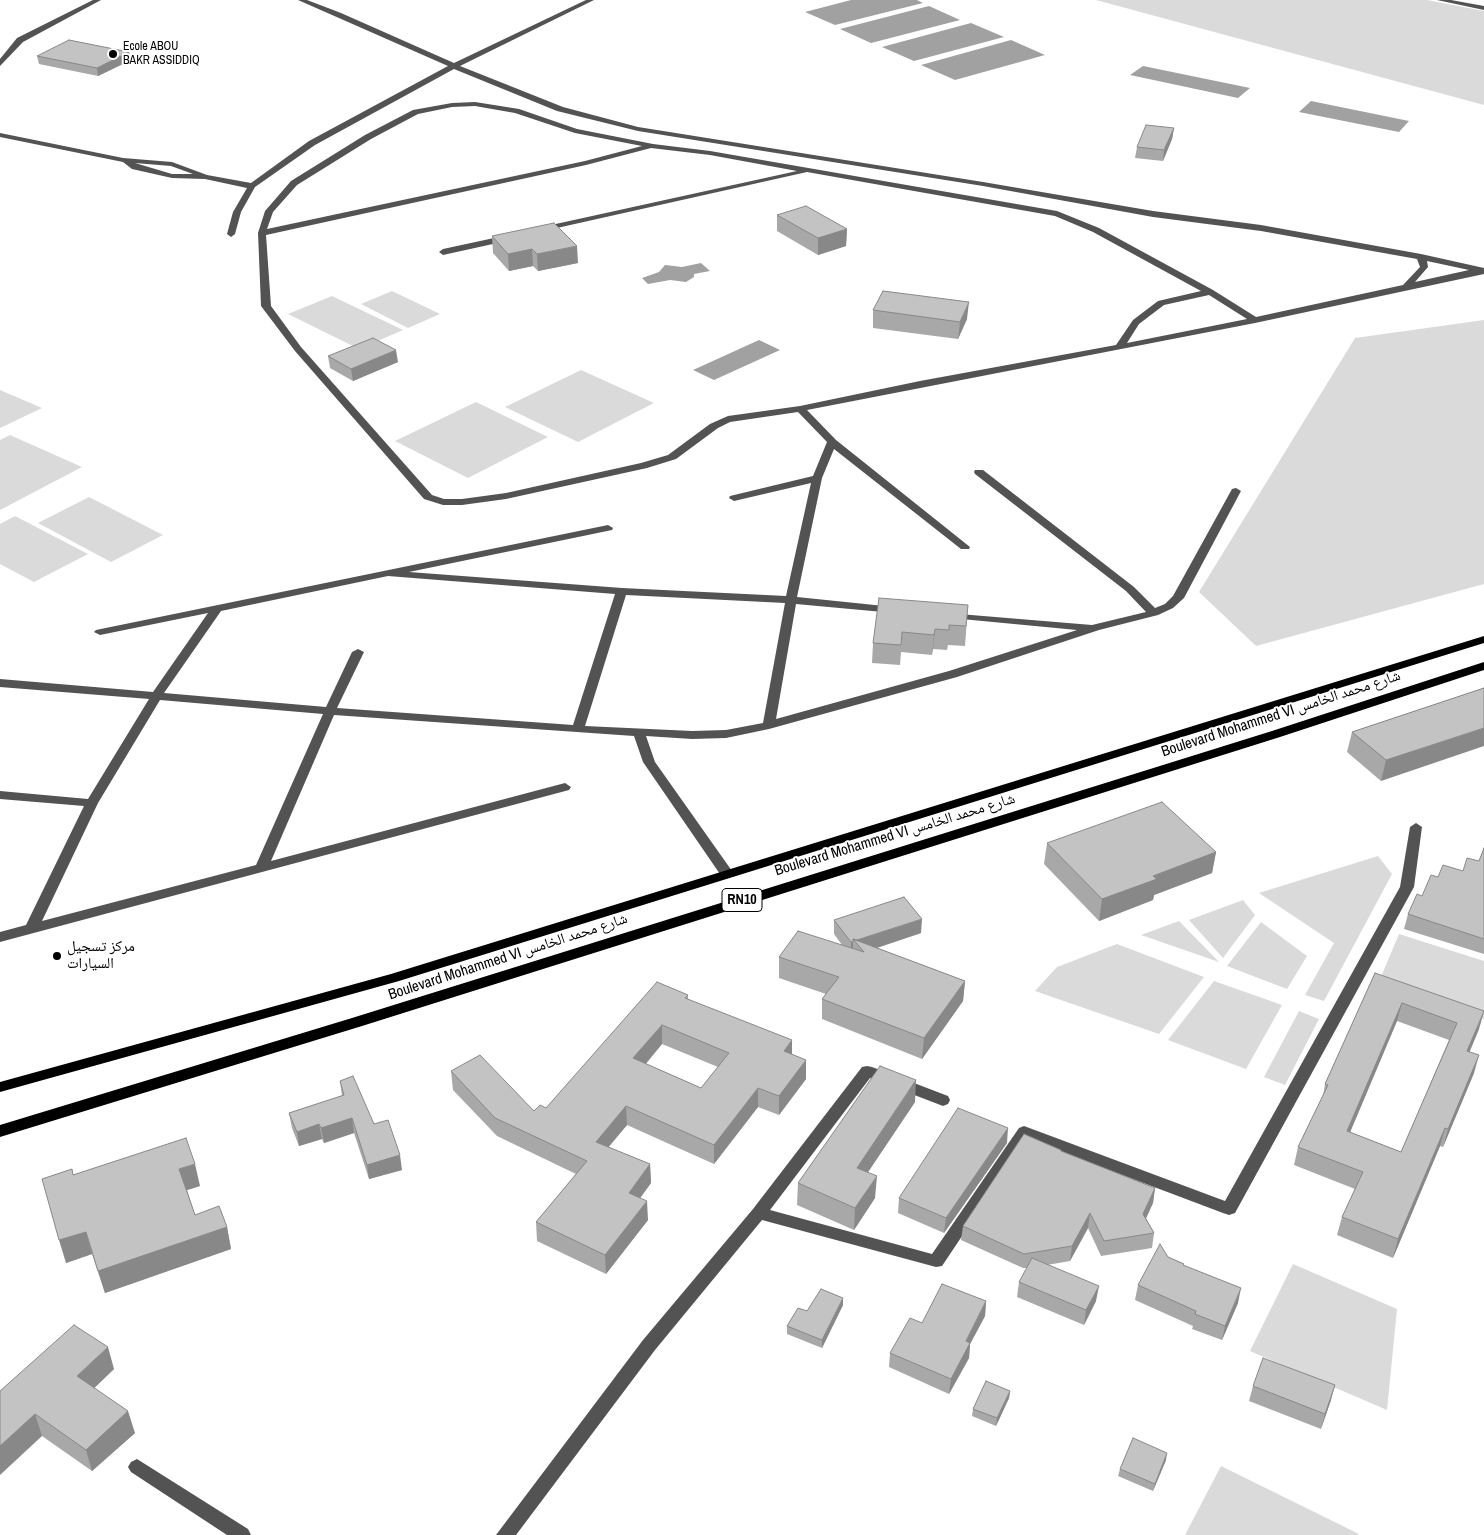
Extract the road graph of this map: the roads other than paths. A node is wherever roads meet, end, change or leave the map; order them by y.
1 (98, 0) edge
2 (301, 0) edge
3 (591, 0) edge
4 (1440, 0) edge
5 (1484, 8) edge
6 (0, 64) edge
7 (454, 66) junction
8 (0, 135) edge
9 (653, 146) junction
10 (810, 170) junction
11 (252, 186) junction
12 (262, 233) junction
13 (530, 233) edge
14 (232, 234) dead end
15 (520, 235) edge
16 (443, 252) dead end
17 (1421, 257) junction
18 (1483, 270) edge
19 (1406, 287) junction
20 (1210, 292) junction
21 (1255, 320) junction
22 (1120, 347) junction
23 (800, 409) junction
24 (832, 442) junction
25 (979, 472) dead end
26 (817, 478) junction
27 (1236, 491) dead end
28 (734, 498) dead end
29 (608, 528) dead end
30 (965, 547) dead end
31 (391, 574) junction
32 (622, 591) junction
33 (791, 600) junction
34 (217, 608) junction
35 (909, 611) edge
36 (1154, 613) junction
37 (938, 614) edge
38 (1095, 628) junction
39 (100, 632) dead end
40 (1484, 639) edge
41 (358, 652) dead end
42 (1484, 666) edge
43 (0, 684) edge
44 (156, 697) junction
45 (330, 711) junction
46 (769, 725) junction
47 (578, 728) junction
48 (639, 732) junction
49 (565, 787) dead end
50 (0, 795) edge
51 (92, 803) junction
52 (1416, 828) dead end
53 (262, 867) junction
54 (727, 874) junction
55 (31, 930) junction
56 (0, 937) edge
57 (0, 1087) edge
58 (943, 1100) dead end
59 (0, 1132) edge
60 (759, 1213) junction
61 (137, 1468) dead end
62 (242, 1535) edge
63 (505, 1535) edge

1 - 6 street
2 - 7 street
3 - 7 street
4 - 5 street
7 - 11 street
7 - 17 street
8 - 11 street
9 - 10 street
9 - 12 street
9 - 12 street
10 - 13 street
10 - 20 street
11 - 14 street
12 - 23 street
15 - 16 street
17 - 18 street
17 - 19 street
18 - 19 street
19 - 21 street
20 - 21 street
20 - 22 street
21 - 22 street
22 - 23 street
23 - 24 street
24 - 26 street
24 - 30 street
25 - 36 street
26 - 28 street
26 - 33 street
27 - 36 street
29 - 31 street
31 - 32 street
31 - 34 street
32 - 33 street
32 - 47 street
33 - 35 street
33 - 46 street
34 - 39 street
34 - 44 street
36 - 38 street
37 - 38 street
38 - 46 street
40 - 54 main road, Boulevard Mohammed VI شارع محمد الخامس / RN10
41 - 45 street
42 - 59 main road, Boulevard Mohammed VI شارع محمد الخامس / RN10
43 - 44 street
44 - 45 street
44 - 51 street
45 - 47 street
45 - 53 street
46 - 48 street
47 - 48 street
48 - 54 street
49 - 53 street
50 - 51 street
51 - 55 street
52 - 60 street
53 - 55 street
54 - 57 main road, Boulevard Mohammed VI شارع محمد الخامس / RN10
55 - 56 street
58 - 60 street
60 - 63 street
61 - 62 street

